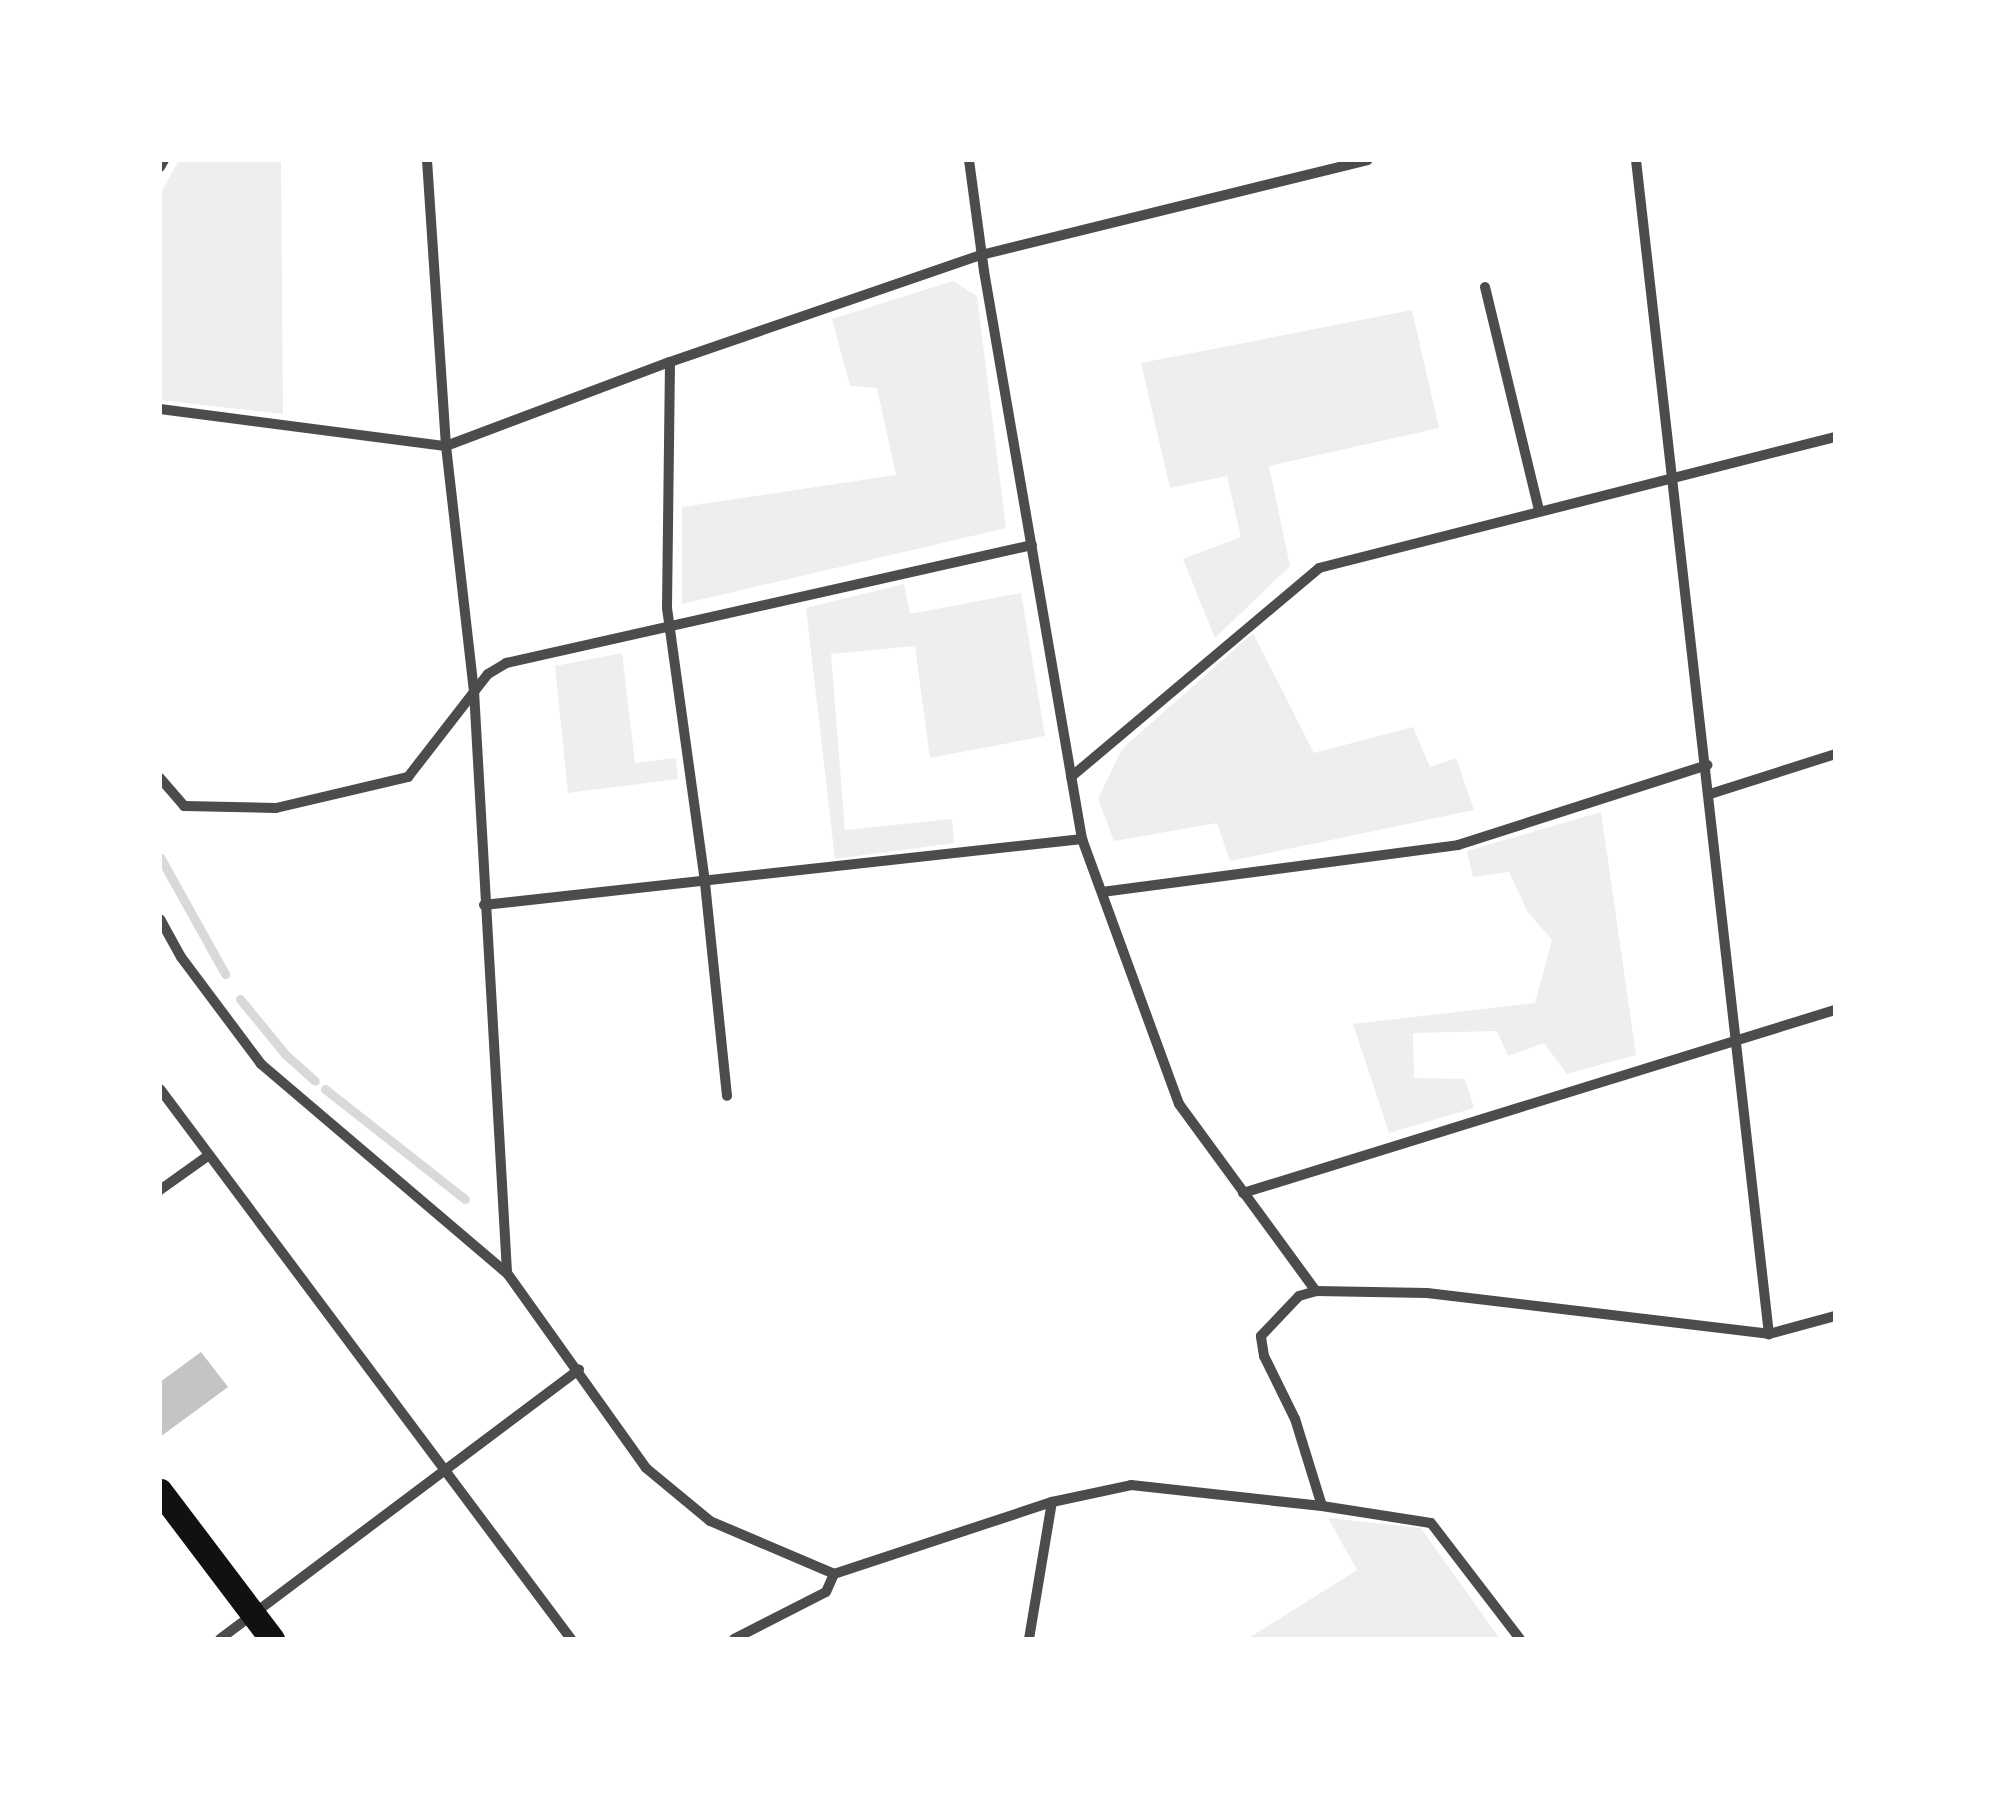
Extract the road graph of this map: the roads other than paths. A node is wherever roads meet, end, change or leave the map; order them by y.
1 (164, 160) edge
2 (427, 160) edge
3 (969, 160) edge
4 (1368, 160) edge
5 (1636, 160) edge
6 (160, 166) edge
7 (981, 255) junction
8 (1486, 287) dead end
9 (670, 362) junction
10 (160, 409) edge
11 (1835, 437) edge
12 (446, 446) junction
13 (1673, 478) junction
14 (1539, 510) junction
15 (1032, 545) junction
16 (669, 626) junction
17 (474, 691) junction
18 (1835, 754) edge
19 (1708, 765) junction
20 (1071, 777) junction
21 (160, 778) edge
22 (1710, 794) junction
23 (1082, 839) junction
24 (705, 883) junction
25 (1102, 892) junction
26 (484, 905) junction
27 (160, 918) edge
28 (1835, 1010) edge
29 (1735, 1038) junction
30 (160, 1089) edge
31 (726, 1096) dead end
32 (209, 1154) junction
33 (160, 1190) edge
34 (1243, 1193) junction
35 (507, 1273) junction
36 (1316, 1291) junction
37 (1835, 1316) edge
38 (1769, 1334) junction
39 (579, 1369) junction
40 (446, 1470) junction
41 (160, 1491) edge
42 (1052, 1502) junction
43 (1322, 1506) junction
44 (834, 1574) junction
45 (253, 1614) junction
46 (220, 1639) edge
47 (272, 1639) edge
48 (572, 1639) edge
49 (734, 1639) edge
50 (1028, 1639) edge
51 (1520, 1639) edge

1 - 6 street
2 - 12 street
3 - 7 street
4 - 7 street
5 - 13 street
7 - 9 street
7 - 15 street
8 - 14 street
9 - 12 street
9 - 16 street
10 - 12 street
11 - 13 street
12 - 17 street
13 - 14 street
13 - 19 street
14 - 20 street
15 - 16 street
15 - 20 street
16 - 17 street
16 - 24 street
17 - 21 street
17 - 26 street
18 - 22 street
19 - 22 street
19 - 25 street
20 - 23 street
22 - 29 street
23 - 24 street
23 - 25 street
24 - 26 street
24 - 31 street
25 - 34 street
26 - 35 street
27 - 35 street
28 - 29 street
29 - 34 street
29 - 38 street
30 - 32 street
32 - 33 street
32 - 40 street
34 - 36 street
35 - 39 street
36 - 38 street
36 - 43 street
37 - 38 street
39 - 40 street
39 - 44 street
40 - 45 street
40 - 48 street
41 - 45 main road
42 - 43 street
42 - 44 street
42 - 50 street
43 - 51 street
44 - 49 street
45 - 46 street
45 - 47 main road

